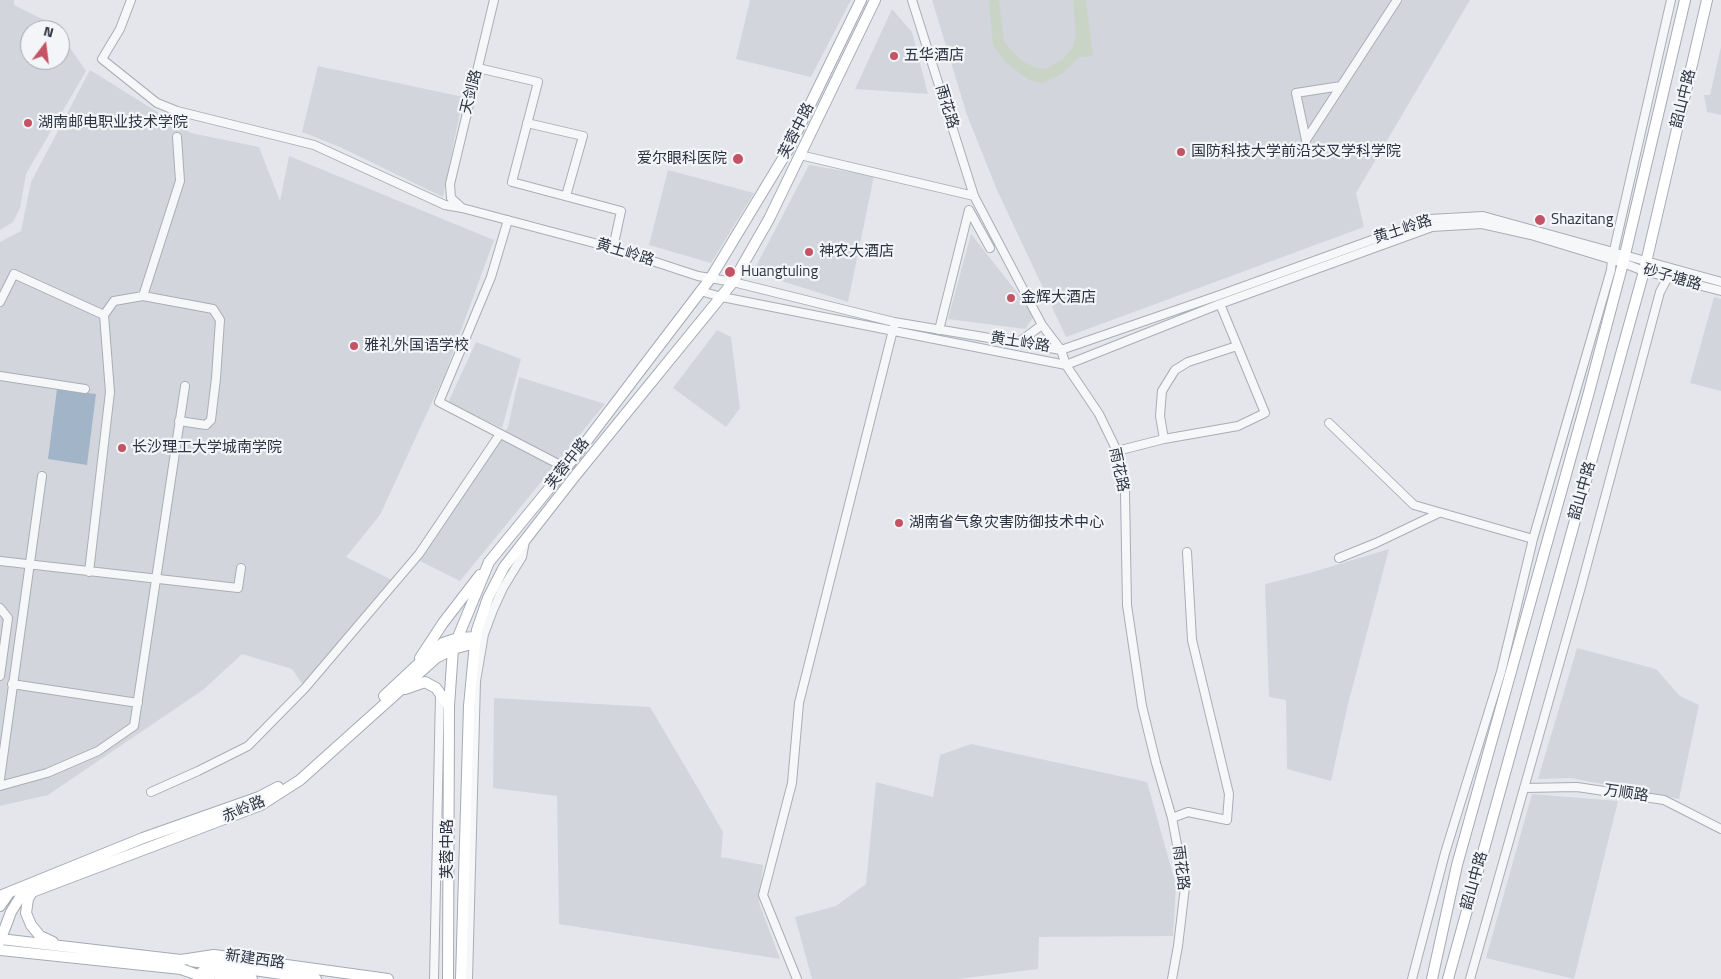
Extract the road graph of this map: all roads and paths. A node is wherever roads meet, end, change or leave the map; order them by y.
1 (131, 0) edge
2 (494, 0) edge
3 (861, 0) edge
4 (874, 0) edge
5 (912, 0) edge
6 (1398, 0) edge
7 (1671, 0) edge
8 (1685, 0) edge
9 (1707, 0) edge
10 (478, 68) junction
11 (1342, 86) junction
12 (528, 123) junction
13 (177, 137) dead end
14 (800, 155) junction
15 (566, 196) junction
16 (974, 196) junction
17 (462, 208) junction
18 (508, 220) junction
19 (613, 248) junction
20 (990, 248) dead end
21 (1618, 257) junction
22 (1644, 266) junction
23 (1668, 277) junction
24 (710, 279) junction
25 (733, 282) junction
26 (1721, 282) edge
27 (700, 291) junction
28 (1721, 291) edge
29 (143, 296) junction
30 (722, 297) junction
31 (0, 302) edge
32 (1220, 304) junction
33 (104, 315) junction
34 (1042, 325) junction
35 (894, 326) junction
36 (939, 330) junction
37 (1019, 342) junction
38 (1237, 346) junction
39 (1061, 350) junction
40 (1066, 365) junction
41 (0, 376) edge
42 (185, 386) dead end
43 (85, 389) dead end
44 (179, 421) junction
45 (1329, 423) dead end
46 (500, 434) junction
47 (1164, 439) junction
48 (1117, 451) junction
49 (566, 468) junction
50 (42, 476) dead end
51 (1439, 512) junction
52 (1533, 539) junction
53 (525, 540) junction
54 (1187, 552) dead end
55 (1339, 558) dead end
56 (0, 561) edge
57 (489, 562) junction
58 (29, 564) junction
59 (241, 568) dead end
60 (89, 572) junction
61 (156, 579) junction
62 (0, 608) edge
63 (458, 638) junction
64 (476, 640) junction
65 (453, 649) junction
66 (414, 668) junction
67 (0, 676) edge
68 (12, 684) junction
69 (402, 690) junction
70 (440, 693) junction
71 (138, 703) junction
72 (449, 706) junction
73 (0, 780) edge
74 (0, 786) edge
75 (1524, 788) junction
76 (151, 792) dead end
77 (1172, 818) junction
78 (1721, 830) edge
79 (32, 892) junction
80 (5, 894) edge
81 (0, 906) edge
82 (0, 944) edge
83 (61, 945) junction
84 (181, 964) junction
85 (209, 979) edge
86 (252, 979) edge
87 (316, 979) edge
88 (388, 979) edge
89 (434, 979) edge
90 (448, 979) edge
91 (461, 979) edge
92 (468, 979) edge
93 (797, 979) edge
94 (1172, 979) edge
95 (1412, 979) edge
96 (1432, 979) edge
97 (1448, 979) edge
98 (1470, 979) edge

1 - 17 street, 黄土岭路
2 - 10 street, 天剑路
3 - 24 main road, 芙蓉中路
4 - 14 main road, 芙蓉中路
5 - 16 street, 雨花路
6 - 11 street
7 - 21 street
8 - 21 main road, 韶山中路
9 - 22 main road, 韶山中路
10 - 12 street
10 - 17 street, 天剑路
11 - 11 street
12 - 15 street
12 - 15 street
13 - 29 street
14 - 16 street
14 - 25 main road, 芙蓉中路
15 - 19 street
16 - 34 street, 雨花路
17 - 18 street, 黄土岭路
18 - 19 street, 黄土岭路
18 - 46 street
19 - 24 street, 黄土岭路
20 - 36 street
21 - 22 street, 砂子塘路
21 - 32 street, 黄土岭路
21 - 39 street, 黄土岭路
21 - 52 street
21 - 96 main road, 韶山中路
22 - 23 street, 砂子塘路
22 - 26 street, 砂子塘路
22 - 97 main road, 韶山中路
23 - 28 street, 砂子塘路
23 - 75 street
24 - 25 street, 黄土岭路
24 - 27 main road, 芙蓉中路
25 - 30 main road, 芙蓉中路
25 - 35 street, 黄土岭路
27 - 30 street, 黄土岭路
27 - 49 main road, 芙蓉中路
29 - 33 street
29 - 44 street
30 - 35 street, 黄土岭路
30 - 53 main road, 芙蓉中路
31 - 33 street
32 - 38 street
32 - 40 street, 黄土岭路
33 - 60 street
34 - 37 street
34 - 39 street, 雨花路
35 - 36 street, 黄土岭路
35 - 40 street, 黄土岭路
35 - 93 street
36 - 37 street, 黄土岭路
37 - 39 street, 黄土岭路
38 - 47 street
38 - 47 street
39 - 40 street, 雨花路
40 - 48 street, 雨花路
41 - 43 street
42 - 44 street
44 - 61 street
45 - 51 street
46 - 49 street
46 - 76 street
47 - 48 street
48 - 77 street, 雨花路
49 - 57 main road, 芙蓉中路
50 - 58 street
51 - 52 street
51 - 55 street
52 - 95 street
53 - 64 main road, 芙蓉中路
53 - 92 street
54 - 77 street
56 - 58 street
57 - 63 main road, 芙蓉中路
57 - 66 main road, 赤岭路
58 - 60 street
58 - 68 street
59 - 61 street
60 - 61 street
61 - 71 street
62 - 67 street
63 - 64 main road, 赤岭路
63 - 65 main road, 芙蓉中路
63 - 66 main road, 赤岭路
64 - 65 main road, 赤岭路
64 - 91 main road, 芙蓉中路
65 - 69 main road, 赤岭路
65 - 72 main road, 芙蓉中路
66 - 80 main road, 赤岭路
68 - 71 street
68 - 73 street
69 - 70 main road
69 - 79 main road, 赤岭路
70 - 72 main road
70 - 89 street
71 - 74 street
72 - 90 main road, 芙蓉中路
75 - 78 street, 万顺路
75 - 98 street
77 - 94 street, 雨花路
79 - 82 main road, 赤岭路
79 - 83 main road
80 - 81 main road, 赤岭路
82 - 83 main road, 新建西路
82 - 84 main road, 新建西路
83 - 84 main road, 新建西路
84 - 85 main road, 新建西路
84 - 86 main road, 新建西路
84 - 87 main road, 新建西路
84 - 88 main road, 新建西路

